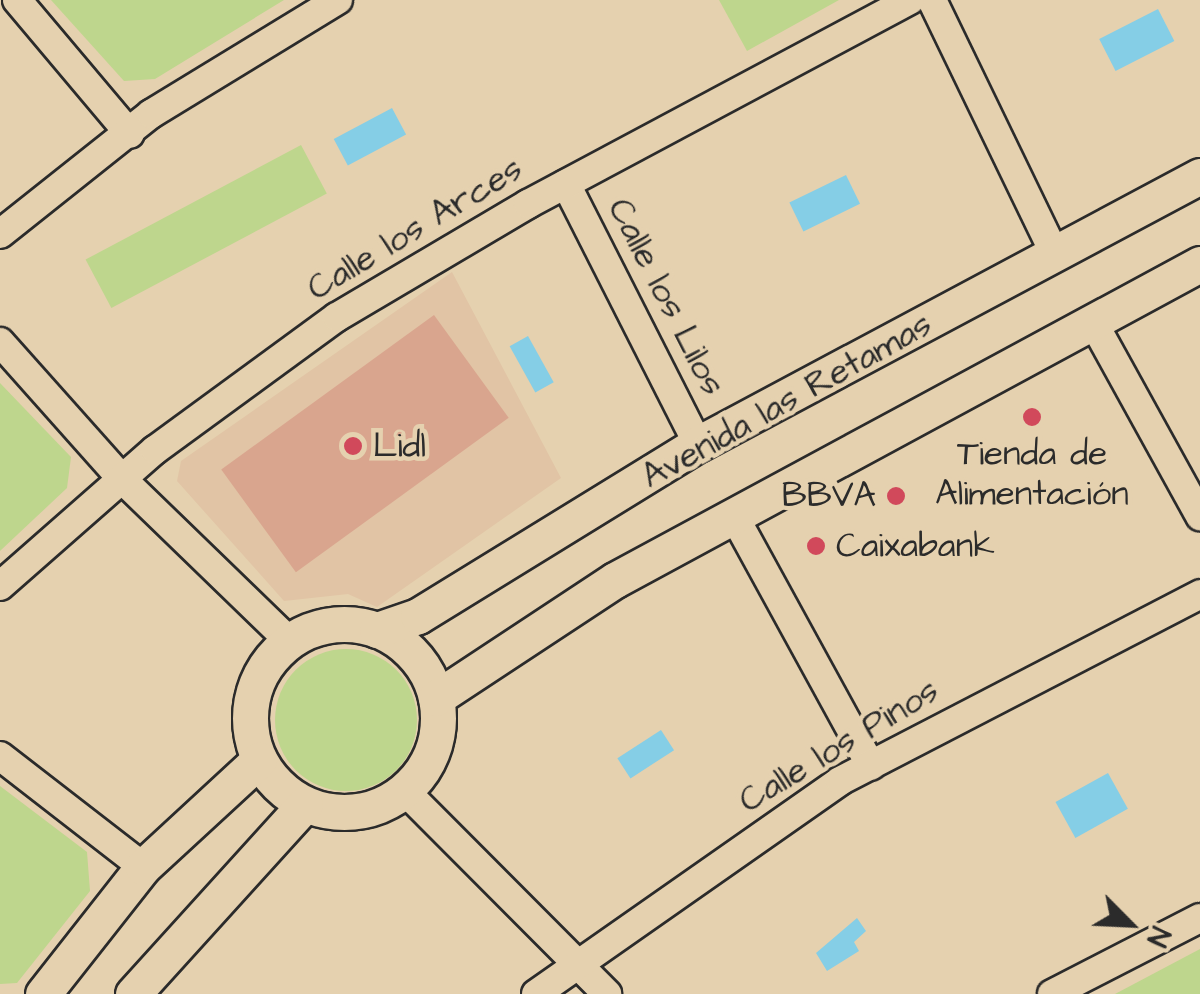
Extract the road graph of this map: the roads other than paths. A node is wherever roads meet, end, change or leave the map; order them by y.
1 (17, 0) edge
2 (338, 0) edge
3 (910, 0) edge
4 (932, 0) edge
5 (130, 134) junction
6 (1200, 176) edge
7 (566, 184) junction
8 (0, 234) edge
9 (1055, 256) junction
10 (1200, 264) edge
11 (1094, 322) junction
12 (0, 342) edge
13 (698, 444) junction
14 (120, 478) junction
15 (733, 514) junction
16 (1200, 516) edge
17 (0, 586) edge
18 (1200, 594) edge
19 (377, 630) junction
20 (290, 642) junction
21 (436, 698) junction
22 (0, 756) edge
23 (260, 760) junction
24 (871, 766) junction
25 (404, 790) junction
26 (305, 804) junction
27 (144, 866) junction
28 (1200, 918) edge
29 (576, 960) junction
30 (43, 994) edge
31 (133, 994) edge
32 (536, 994) edge
33 (608, 994) edge
34 (1052, 994) edge

1 - 5 street
2 - 5 street
3 - 7 street, Calle los Arces
4 - 9 street
5 - 8 street
6 - 9 street, Avenida las Retamas
7 - 13 street, Calle los Lilos
7 - 14 street, Calle los Arces
9 - 13 street, Avenida las Retamas
10 - 11 street, Avenida las Retamas
11 - 15 street, Avenida las Retamas
11 - 16 street
12 - 14 street
13 - 19 street, Avenida las Retamas
14 - 17 street, Calle los Arces
14 - 20 street
15 - 21 street, Avenida las Retamas
15 - 24 street
18 - 24 street, Calle los Pinos
19 - 20 street
19 - 21 street
20 - 23 street
21 - 25 street
22 - 27 street
23 - 26 street
23 - 27 street
24 - 29 street, Calle los Pinos
25 - 26 street
25 - 29 street
26 - 31 street
27 - 30 street
28 - 34 street
29 - 32 street, Calle los Pinos
29 - 33 street

